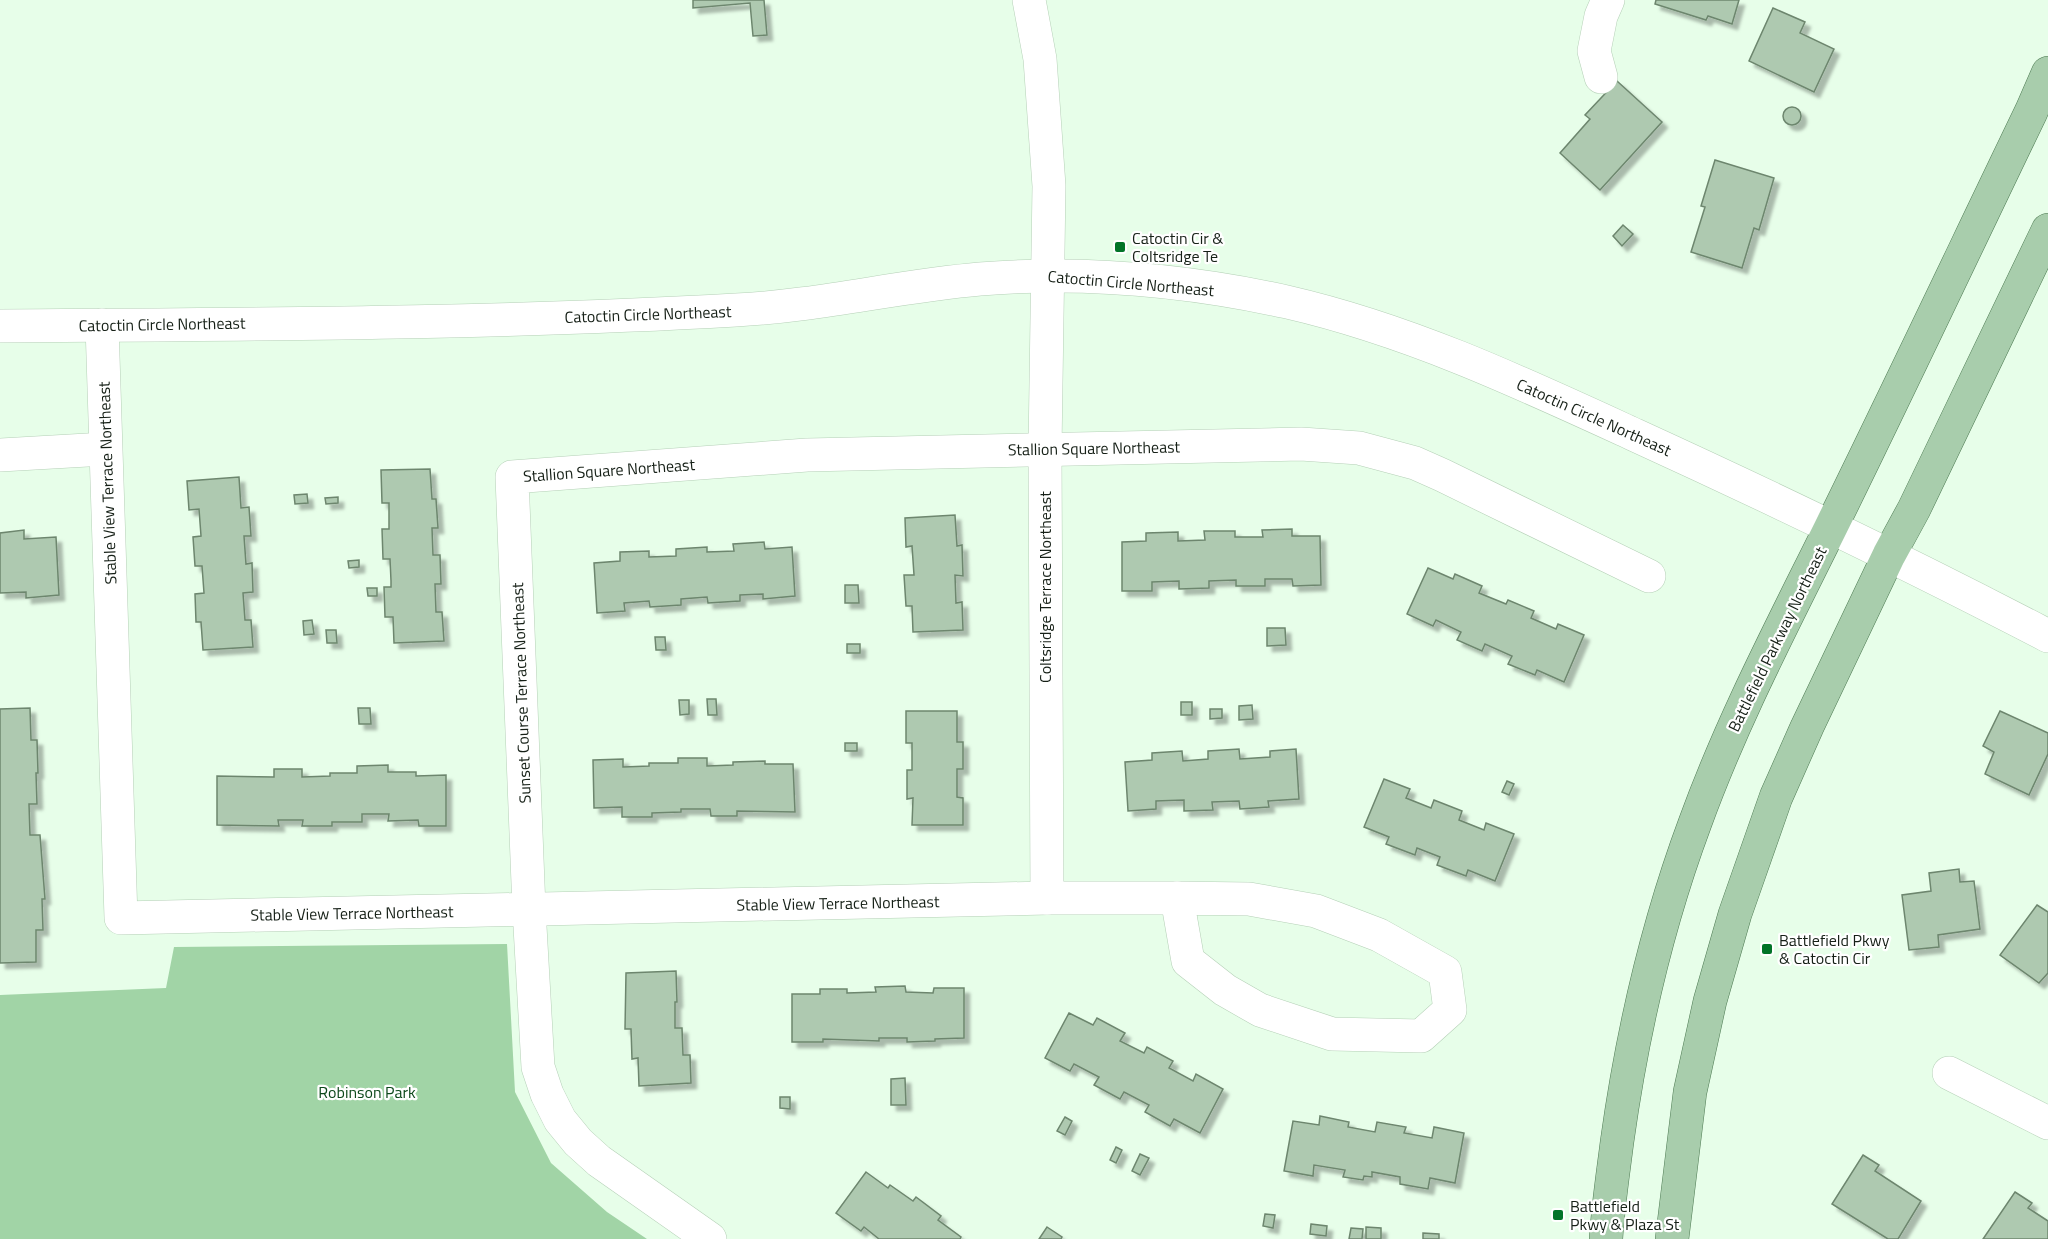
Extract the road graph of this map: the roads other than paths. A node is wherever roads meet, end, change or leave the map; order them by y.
1 (1029, 0) edge
2 (1608, 0) edge
3 (2048, 73) edge
4 (1601, 77) dead end
5 (2048, 230) edge
6 (1047, 275) junction
7 (102, 325) junction
8 (0, 326) edge
9 (105, 449) junction
10 (1045, 449) junction
11 (0, 454) edge
12 (512, 477) joint
13 (1831, 527) junction
14 (1889, 555) junction
15 (1649, 576) dead end
16 (2048, 636) edge
17 (1047, 898) junction
18 (1177, 898) junction
19 (529, 909) junction
20 (1949, 1073) dead end
21 (2048, 1123) edge
22 (710, 1239) edge
23 (1606, 1239) edge
24 (1672, 1239) edge

1 - 6 street, Coltsridge Terrace Northeast
2 - 4 street
3 - 13 main road, Battlefield Parkway Northeast
5 - 14 main road
6 - 7 street, Catoctin Circle Northeast
6 - 10 street, Coltsridge Terrace Northeast
6 - 13 street, Catoctin Circle Northeast
7 - 8 street, Catoctin Circle Northeast
7 - 9 street, Stable View Terrace Northeast
9 - 11 street
9 - 19 street, Stable View Terrace Northeast
10 - 12 street, Stallion Square Northeast
10 - 15 street, Stallion Square Northeast
10 - 17 street, Coltsridge Terrace Northeast
12 - 19 street, Sunset Course Terrace Northeast
13 - 14 street, Catoctin Circle Northeast
13 - 23 main road, Battlefield Parkway Northeast
14 - 16 street, Catoctin Circle Northeast
14 - 24 main road
17 - 18 street, Stable View Terrace Northeast
17 - 19 street, Stable View Terrace Northeast
18 - 18 street, Stable View Terrace Northeast
19 - 22 street, Sunset Course Terrace Northeast
20 - 21 street

